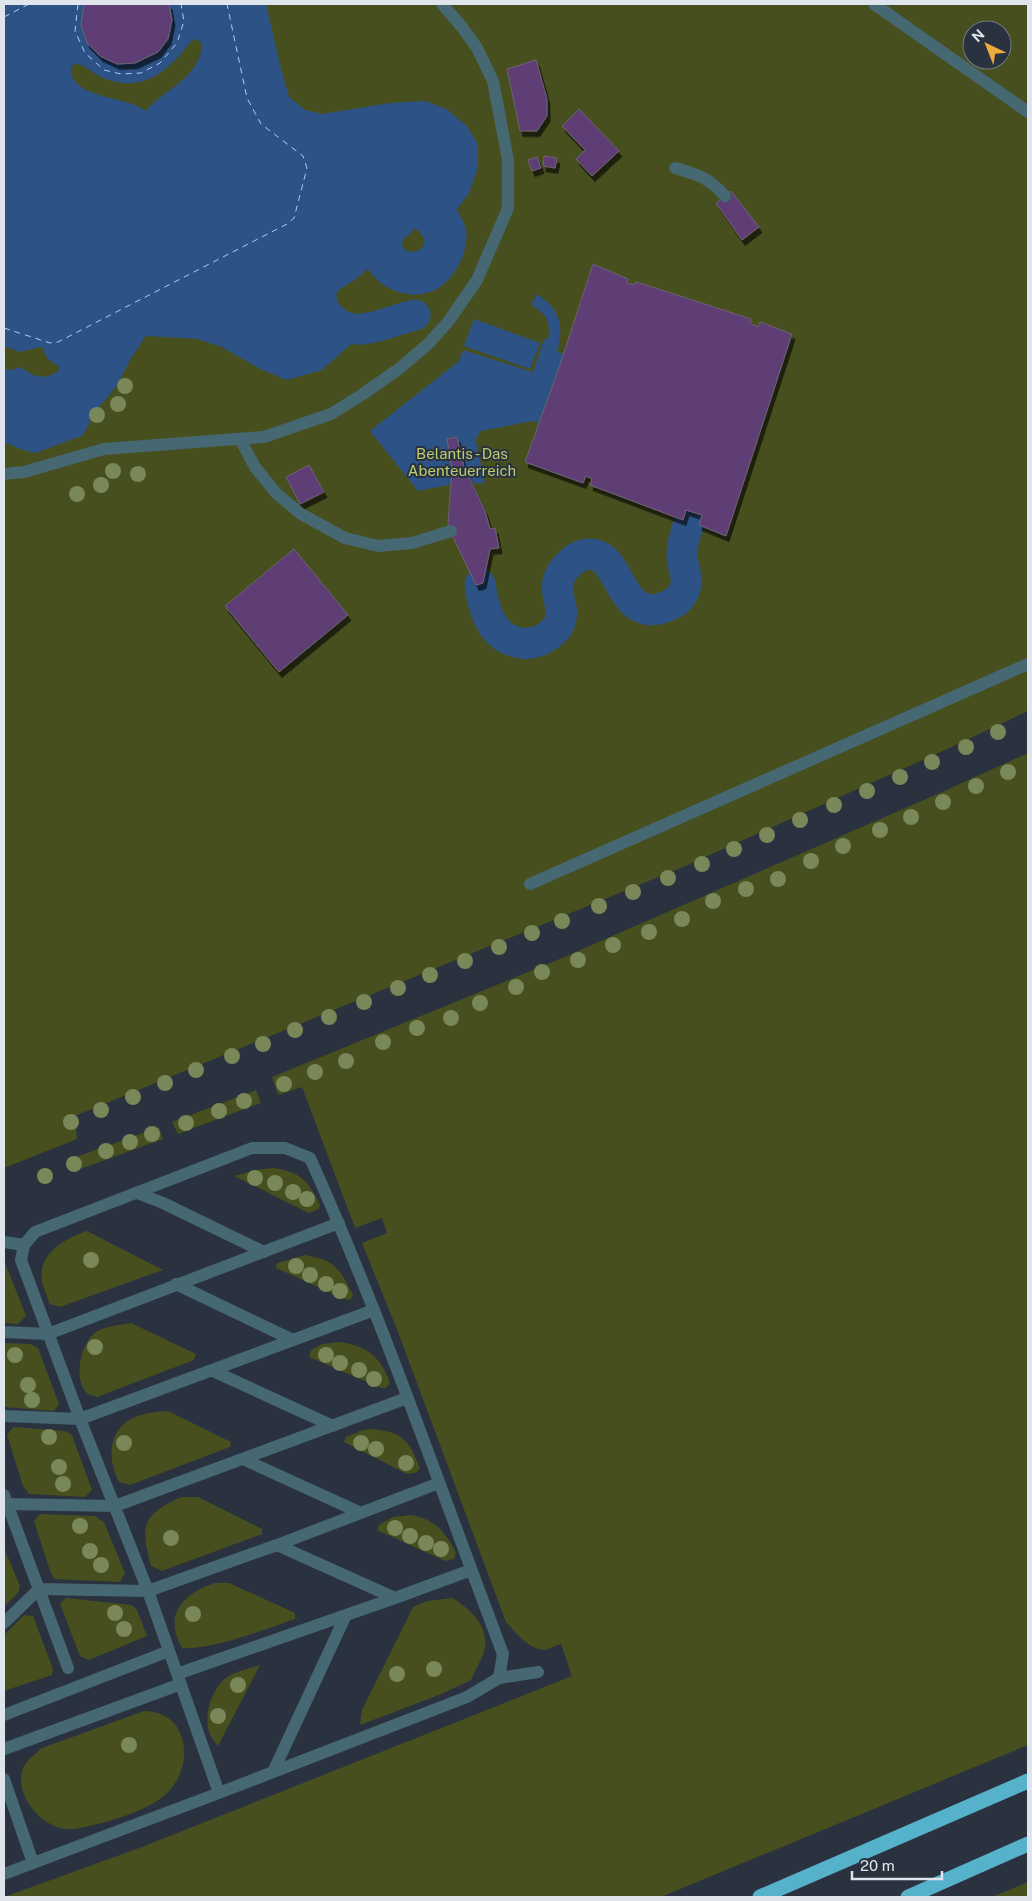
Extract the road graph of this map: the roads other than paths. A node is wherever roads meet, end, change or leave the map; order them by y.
1 (442, 4) edge
2 (874, 4) edge
3 (1028, 112) edge
4 (675, 168) dead end
5 (725, 196) dead end
6 (240, 439) junction
7 (4, 474) edge
8 (451, 532) dead end
9 (1028, 664) edge
10 (530, 884) dead end
11 (137, 1193) junction
12 (340, 1223) junction
13 (4, 1242) edge
14 (24, 1244) junction
15 (264, 1252) junction
16 (176, 1284) junction
17 (374, 1310) junction
18 (4, 1332) edge
19 (48, 1334) junction
20 (293, 1340) junction
21 (213, 1371) junction
22 (407, 1398) junction
23 (4, 1416) edge
24 (80, 1419) junction
25 (333, 1426) junction
26 (243, 1459) junction
27 (439, 1483) junction
28 (5, 1502) edge
29 (115, 1506) junction
30 (361, 1513) junction
31 (277, 1545) junction
32 (471, 1570) junction
33 (39, 1590) junction
34 (148, 1591) junction
35 (395, 1598) junction
36 (346, 1615) junction
37 (4, 1623) edge
38 (169, 1651) junction
39 (68, 1668) dead end
40 (538, 1672) dead end
41 (499, 1678) junction
42 (179, 1679) junction
43 (4, 1715) edge
44 (4, 1749) edge
45 (273, 1772) junction
46 (4, 1780) edge
47 (1028, 1781) edge
48 (219, 1793) junction
49 (1028, 1844) edge
50 (33, 1863) junction
51 (4, 1874) edge
52 (760, 1897) edge
53 (908, 1897) edge

1 - 6 street
2 - 3 street
4 - 5 street
6 - 7 street
6 - 8 street
9 - 10 street
11 - 12 street
11 - 14 street
11 - 15 street
12 - 15 street
12 - 17 street
13 - 14 street
14 - 19 street
15 - 16 street
16 - 19 street
16 - 20 street
17 - 20 street
17 - 22 street
18 - 19 street
19 - 24 street
20 - 21 street
21 - 24 street
21 - 25 street
22 - 25 street
22 - 27 street
23 - 24 street
24 - 29 street
25 - 26 street
26 - 29 street
26 - 30 street
27 - 30 street
27 - 32 street
28 - 29 street
28 - 33 street
29 - 34 street
30 - 31 street
31 - 34 street
31 - 35 street
32 - 35 street
32 - 41 street
33 - 34 street
33 - 37 street
33 - 39 street
34 - 38 street
35 - 36 street
36 - 42 street
36 - 45 street
38 - 42 street
38 - 43 street
40 - 41 street
41 - 45 street
42 - 44 street
42 - 48 street
45 - 48 street
46 - 50 street
47 - 52 highway
48 - 50 street
49 - 53 highway
50 - 51 street

